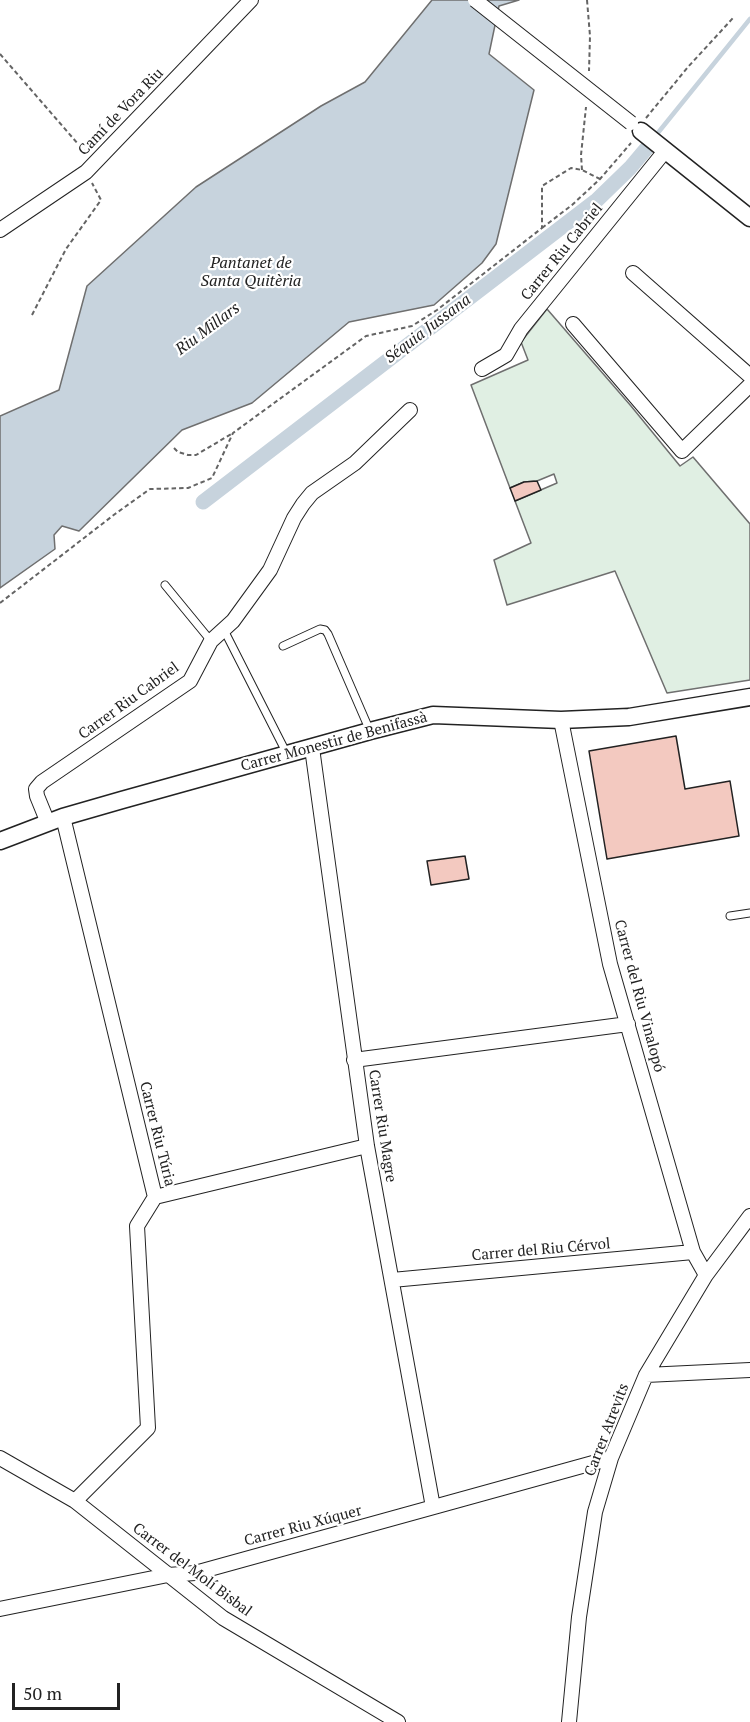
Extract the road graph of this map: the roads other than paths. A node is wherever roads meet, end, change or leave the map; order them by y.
1 (251, 0) edge
2 (475, 0) edge
3 (636, 127) joint
4 (665, 151) junction
5 (750, 218) edge
6 (0, 230) edge
7 (633, 273) dead end
8 (573, 324) dead end
9 (482, 369) dead end
10 (750, 376) edge
11 (750, 385) edge
12 (410, 410) dead end
13 (165, 585) dead end
14 (224, 630) junction
15 (211, 641) junction
16 (283, 646) dead end
17 (750, 697) edge
18 (561, 720) junction
19 (370, 731) junction
20 (312, 747) junction
21 (287, 755) junction
22 (56, 820) junction
23 (0, 841) edge
24 (750, 913) edge
25 (730, 916) dead end
26 (628, 1024) junction
27 (354, 1060) junction
28 (367, 1146) junction
29 (155, 1197) junction
30 (750, 1216) edge
31 (693, 1252) junction
32 (706, 1275) junction
33 (392, 1280) junction
34 (750, 1370) edge
35 (646, 1375) junction
36 (0, 1458) edge
37 (610, 1458) junction
38 (75, 1501) junction
39 (433, 1507) junction
40 (168, 1575) junction
41 (0, 1610) edge
42 (398, 1722) edge
43 (569, 1722) edge

1 - 6 street, Camí de Vora Riu
2 - 3 street, bridge
3 - 4 street
4 - 5 street
4 - 9 street, Carrer Riu Cabriel
7 - 10 street
8 - 11 street
12 - 14 street, Carrer Riu Cabriel
13 - 15 lane
14 - 15 street, Carrer Riu Cabriel
14 - 21 lane
15 - 22 street, Carrer Riu Cabriel
16 - 19 lane
17 - 18 street, Carrer Monestir de Benifassà
18 - 19 street, Carrer Monestir de Benifassà
18 - 26 street, Carrer del Riu Vinalopó
19 - 20 street, Carrer Monestir de Benifassà
20 - 21 street, Carrer Monestir de Benifassà
20 - 27 street, Carrer Riu Magre
21 - 22 street, Carrer Monestir de Benifassà
22 - 23 street, Carrer Monestir de Benifassà
22 - 29 street, Carrer Riu Túria
24 - 25 lane
26 - 27 street
26 - 31 street, Carrer del Riu Vinalopó
27 - 28 street, Carrer Riu Magre
28 - 29 street
28 - 33 street, Carrer Riu Magre
29 - 38 street, Carrer Riu Túria
30 - 32 street, Carrer Atrevits
31 - 32 street, Carrer del Riu Vinalopó
31 - 33 street, Carrer del Riu Cérvol
32 - 35 street, Carrer Atrevits
33 - 39 street, Carrer Riu Magre
34 - 35 street
35 - 37 street, Carrer Atrevits
36 - 38 street, Carrer del Molí Bisbal
37 - 39 street, Carrer Riu Xúquer
37 - 43 street, Carrer Atrevits
38 - 40 street, Carrer del Molí Bisbal
39 - 40 street, Carrer Riu Xúquer
40 - 41 street, Carrer Riu Xúquer
40 - 42 street, Carrer del Molí Bisbal

